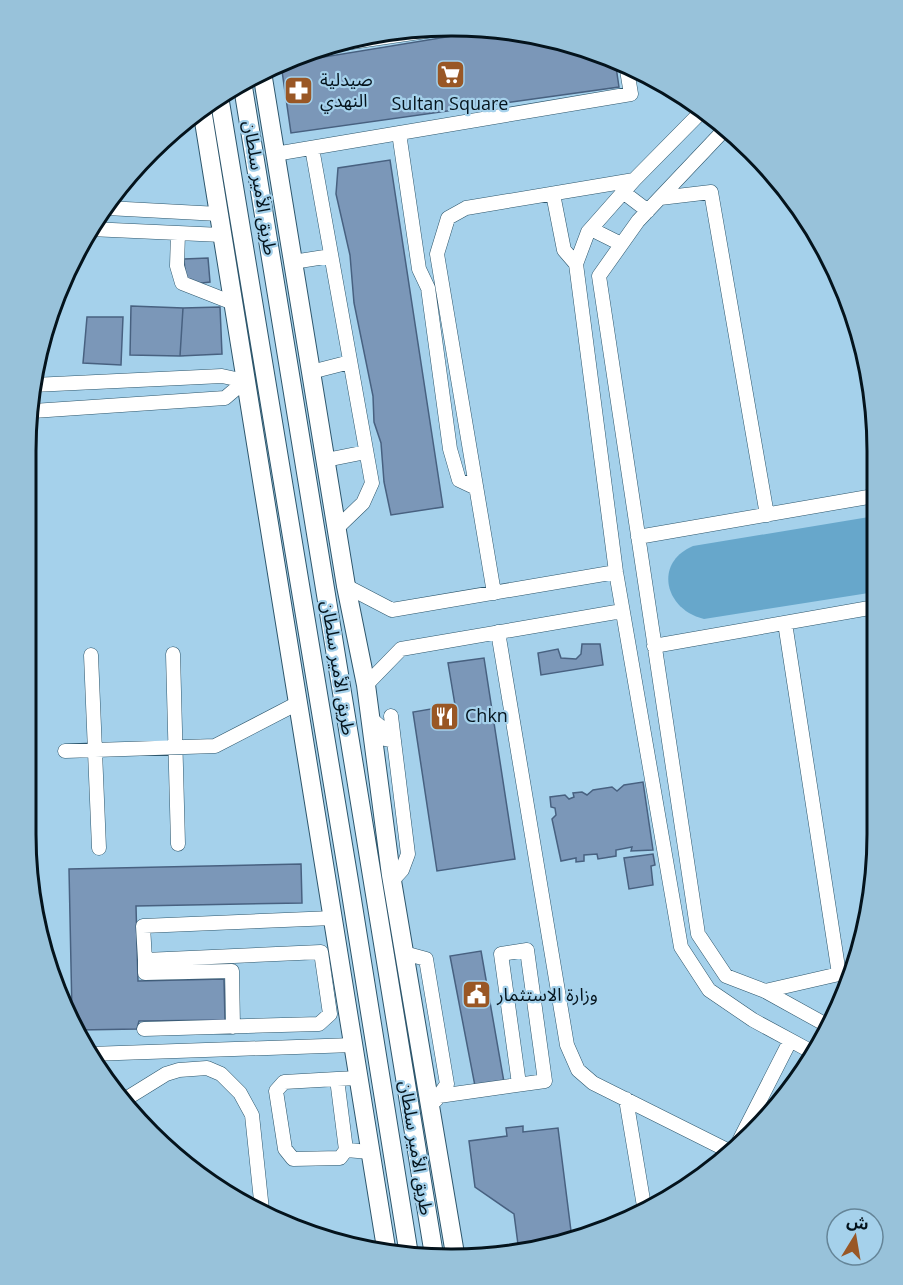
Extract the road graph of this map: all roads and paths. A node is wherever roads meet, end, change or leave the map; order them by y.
1 (628, 76) edge
2 (266, 80) edge
3 (244, 92) edge
4 (221, 106) edge
5 (697, 117) edge
6 (204, 119) edge
7 (399, 133) junction
8 (720, 135) edge
9 (312, 148) junction
10 (275, 154) junction
11 (634, 180) junction
12 (623, 192) junction
13 (553, 194) junction
14 (660, 198) junction
15 (115, 208) edge
16 (648, 211) junction
17 (219, 214) junction
18 (101, 229) edge
19 (591, 229) junction
20 (178, 233) junction
21 (222, 235) junction
22 (621, 244) junction
23 (331, 256) junction
24 (293, 262) junction
25 (576, 264) junction
26 (233, 303) junction
27 (303, 321) junction
28 (282, 325) junction
29 (350, 362) junction
30 (311, 372) junction
31 (245, 381) junction
32 (42, 385) edge
33 (38, 411) edge
34 (366, 452) junction
35 (326, 460) junction
36 (476, 488) junction
37 (867, 497) edge
38 (767, 514) junction
39 (337, 528) junction
40 (638, 537) junction
41 (616, 573) junction
42 (346, 586) junction
43 (494, 593) junction
44 (867, 608) edge
45 (622, 611) junction
46 (785, 623) junction
47 (307, 624) junction
48 (285, 627) junction
49 (498, 632) junction
50 (654, 646) junction
51 (173, 654) dead end
52 (91, 655) dead end
53 (366, 685) junction
54 (298, 702) junction
55 (391, 716) dead end
56 (370, 718) junction
57 (390, 740) junction
58 (176, 747) junction
59 (94, 750) junction
60 (65, 751) dead end
61 (178, 844) dead end
62 (99, 848) dead end
63 (372, 878) junction
64 (392, 878) junction
65 (333, 918) junction
66 (404, 953) junction
67 (231, 956) junction
68 (144, 960) junction
69 (232, 971) junction
70 (842, 975) edge
71 (839, 981) edge
72 (765, 991) junction
73 (821, 1022) edge
74 (233, 1027) junction
75 (144, 1029) dead end
76 (790, 1041) junction
77 (567, 1045) junction
78 (353, 1046) junction
79 (806, 1049) edge
80 (541, 1052) junction
81 (100, 1054) edge
82 (358, 1078) junction
83 (337, 1079) junction
84 (519, 1084) junction
85 (130, 1096) edge
86 (439, 1096) junction
87 (626, 1099) junction
88 (748, 1124) edge
89 (723, 1148) edge
90 (346, 1150) junction
91 (370, 1152) junction
92 (260, 1202) edge
93 (643, 1202) edge
94 (385, 1243) edge
95 (406, 1246) edge
96 (433, 1248) edge
97 (454, 1249) edge

1 - 7 street
2 - 10 main road
3 - 28 main road, طريق الأمير سلطان
4 - 47 main road, طريق الأمير سلطان
5 - 11 street
6 - 17 main road
7 - 9 street
7 - 36 street
8 - 14 street
9 - 10 street
9 - 23 street
10 - 24 main road
11 - 12 street
11 - 13 street
12 - 16 street
12 - 19 street
13 - 25 street
13 - 36 street
14 - 16 street
14 - 38 street
15 - 17 street
16 - 22 street
17 - 21 main road
18 - 20 street
19 - 22 street
19 - 25 street
20 - 21 street
20 - 26 street
21 - 26 main road
22 - 40 street
23 - 24 street
23 - 29 street
24 - 27 main road
25 - 41 street
26 - 31 main road
27 - 28 main road
27 - 30 main road
28 - 63 main road, طريق الأمير سلطان
29 - 30 street
29 - 34 street
30 - 35 main road
31 - 32 street
31 - 33 street
31 - 48 main road
34 - 35 street
34 - 39 street
35 - 39 main road
36 - 43 street
37 - 38 street
38 - 40 street
39 - 42 main road
40 - 50 street
41 - 43 street
41 - 45 street
42 - 43 street
42 - 53 main road
44 - 46 street
45 - 49 street
45 - 76 street
46 - 50 street
46 - 70 street
47 - 48 main road
47 - 95 main road, طريق الأمير سلطان
48 - 54 main road
49 - 53 street
49 - 77 street
50 - 72 street
51 - 58 street
52 - 59 street
53 - 56 main road
54 - 58 street
54 - 65 main road
55 - 57 street
56 - 57 street
56 - 64 main road
57 - 64 street
58 - 59 street
58 - 61 street
59 - 60 street
59 - 62 street
63 - 64 main road
63 - 96 main road, طريق الأمير سلطان
64 - 66 main road
65 - 68 street
65 - 78 main road
66 - 86 main road
66 - 86 street
67 - 68 street
67 - 69 street
67 - 74 street
68 - 69 street
69 - 74 street
71 - 72 street
72 - 73 street
74 - 75 street
76 - 79 street
76 - 88 street
77 - 80 street
77 - 87 street
78 - 81 street
78 - 82 main road
80 - 84 street
80 - 84 street
82 - 83 street
82 - 91 main road
83 - 90 street
83 - 90 street
84 - 86 street
85 - 92 street
86 - 97 main road
87 - 89 street
87 - 93 street
90 - 91 street
91 - 94 main road

